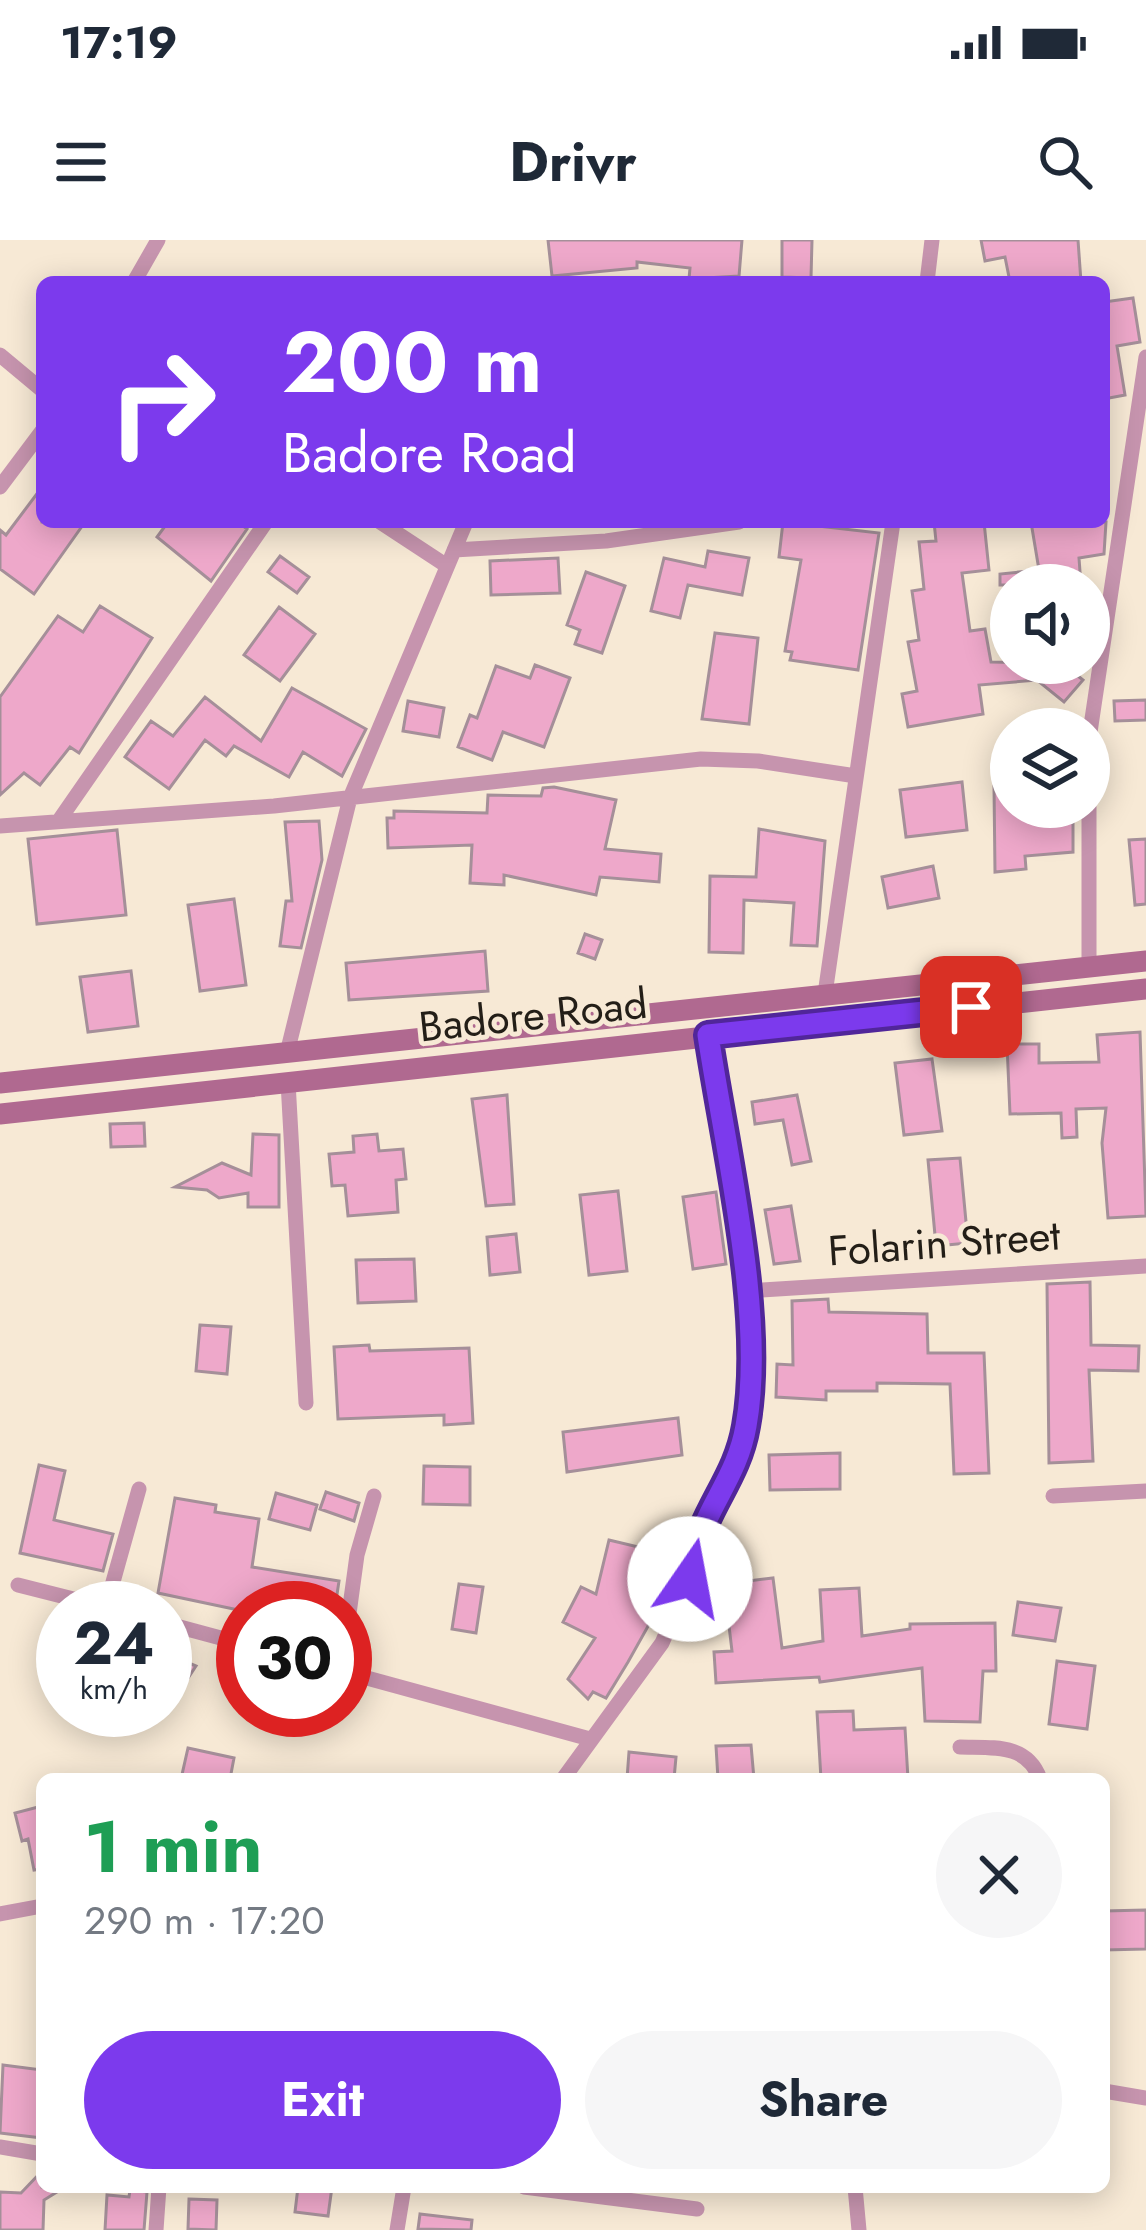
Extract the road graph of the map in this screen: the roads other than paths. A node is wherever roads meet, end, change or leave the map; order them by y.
1 (158, 240) edge
2 (932, 240) edge
3 (137, 276) edge
4 (928, 276) edge
5 (0, 355) edge
6 (1146, 358) edge
7 (36, 385) edge
8 (36, 439) edge
9 (0, 488) edge
10 (262, 528) edge
11 (392, 528) edge
12 (463, 528) edge
13 (699, 528) edge
14 (891, 528) edge
15 (450, 558) junction
16 (1094, 708) edge
17 (856, 776) junction
18 (350, 798) junction
19 (60, 819) junction
20 (0, 826) edge
21 (1089, 828) edge
22 (1146, 961) edge
23 (1089, 966) junction
24 (1146, 989) edge
25 (825, 994) junction
26 (708, 1035) junction
27 (287, 1052) junction
28 (133, 1069) junction
29 (288, 1082) junction
30 (0, 1083) edge
31 (135, 1099) junction
32 (0, 1114) edge
33 (1146, 1266) edge
34 (746, 1291) junction
35 (306, 1403) dead end
36 (139, 1489) dead end
37 (1146, 1492) edge
38 (374, 1496) dead end
39 (1053, 1496) dead end
40 (115, 1581) edge
41 (353, 1581) edge
42 (18, 1585) dead end
43 (36, 1590) edge
44 (372, 1679) edge
45 (590, 1739) junction
46 (960, 1747) dead end
47 (566, 1773) edge
48 (1038, 1773) edge
49 (36, 1907) edge
50 (0, 1914) edge
51 (1110, 2092) edge
52 (1146, 2098) edge
53 (0, 2147) edge
54 (36, 2153) edge
55 (159, 2193) edge
56 (403, 2193) edge
57 (571, 2193) edge
58 (856, 2193) edge
59 (697, 2209) dead end
60 (157, 2230) edge
61 (397, 2230) edge
62 (859, 2230) edge

1 - 3 street
2 - 4 street
5 - 7 street
6 - 16 street
8 - 9 street
10 - 19 street
11 - 15 street
12 - 15 street
13 - 15 street
14 - 17 street
15 - 18 street
17 - 18 street
17 - 25 street
18 - 19 street
18 - 27 street
19 - 20 street
21 - 23 street
22 - 23 main road, Badore Road
23 - 25 main road, Badore Road
24 - 26 main road, Badore Road
25 - 27 main road, Badore Road
26 - 29 main road, Badore Road
26 - 34 street
27 - 28 main road, Badore Road
28 - 30 main road, Badore Road
28 - 31 main road
29 - 31 main road, Badore Road
29 - 35 street
31 - 32 main road, Badore Road
33 - 34 street, Folarin Street
34 - 45 street
36 - 40 street
37 - 39 street
38 - 41 street
42 - 43 street
44 - 45 street
45 - 47 street
46 - 48 street
49 - 50 street
51 - 52 street
53 - 54 street
55 - 60 street
56 - 61 street
57 - 59 street
58 - 62 street

